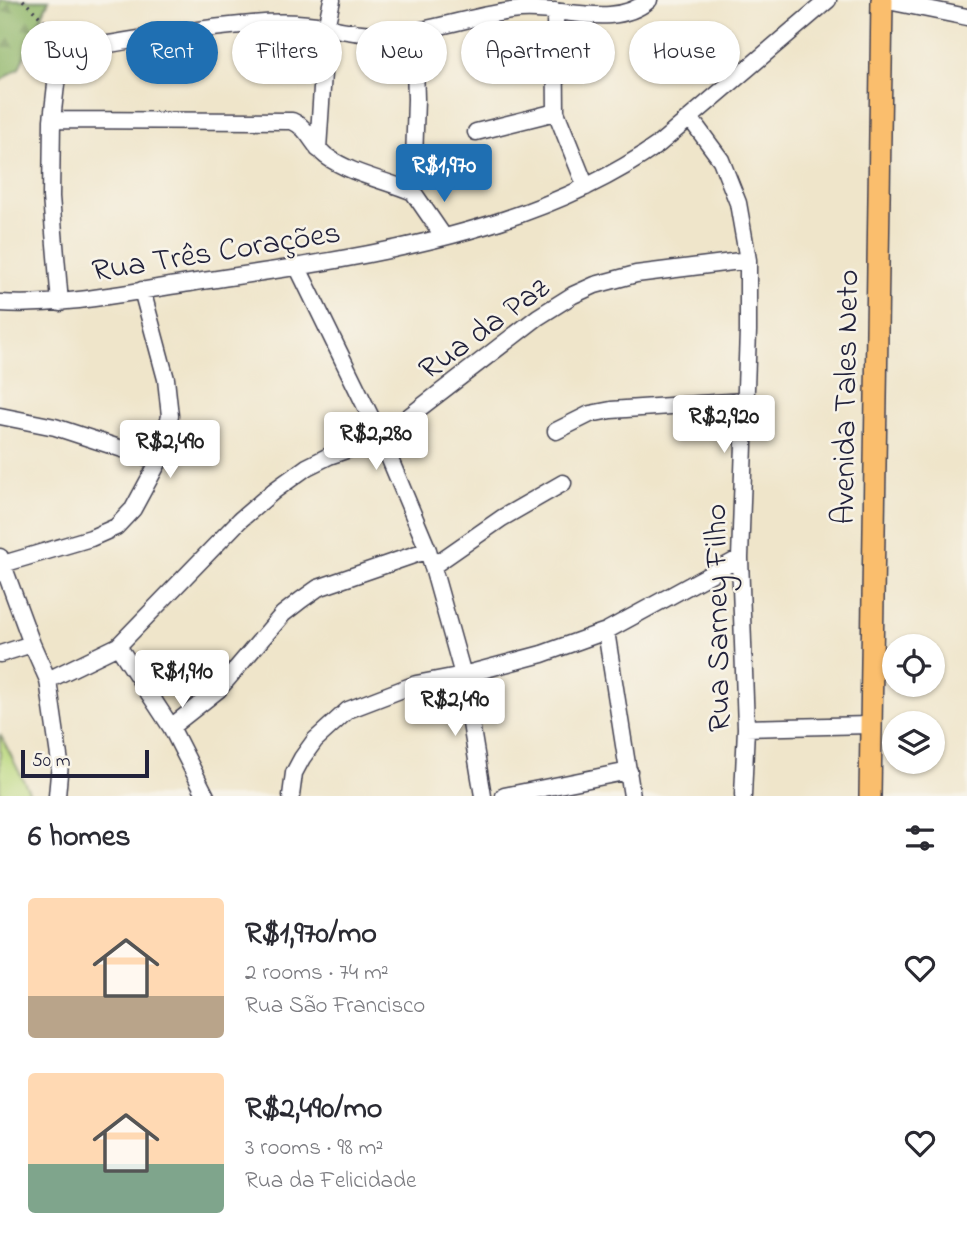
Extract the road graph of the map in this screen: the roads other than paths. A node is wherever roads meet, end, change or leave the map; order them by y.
1 (332, 0) edge
2 (649, 0) edge
3 (828, 0) edge
4 (883, 0) edge
5 (555, 11) junction
6 (967, 16) edge
7 (327, 21) edge
8 (447, 24) edge
9 (232, 27) edge
10 (322, 84) edge
11 (416, 84) edge
12 (556, 112) junction
13 (690, 118) junction
14 (52, 120) junction
15 (476, 132) dead end
16 (318, 149) junction
17 (586, 187) junction
18 (413, 192) junction
19 (444, 237) junction
20 (748, 260) junction
21 (298, 266) junction
22 (142, 290) junction
23 (0, 303) edge
24 (60, 303) junction
25 (744, 401) junction
26 (0, 416) edge
27 (556, 431) dead end
28 (381, 438) junction
29 (159, 461) junction
30 (563, 483) dead end
31 (430, 558) junction
32 (740, 558) junction
33 (2, 560) edge
34 (606, 631) junction
35 (32, 643) junction
36 (118, 646) junction
37 (0, 654) edge
38 (463, 675) junction
39 (48, 680) junction
40 (870, 725) junction
41 (171, 727) junction
42 (746, 728) junction
43 (629, 771) junction
44 (57, 796) edge
45 (206, 796) edge
46 (291, 796) edge
47 (483, 796) edge
48 (504, 796) edge
49 (632, 796) edge
50 (743, 796) edge
51 (870, 796) edge

1 - 7 street
2 - 5 street
3 - 13 street, Rua Três Corações
4 - 6 street
4 - 40 main road, Avenida Tales Neto
5 - 8 street
5 - 12 street
9 - 14 street
10 - 16 street
11 - 18 street
12 - 15 street
12 - 17 street
13 - 17 street, Rua Três Corações
13 - 20 street, Rua Sarney Filho
14 - 16 street
14 - 24 street
16 - 18 street
17 - 19 street, Rua Três Corações
18 - 19 street
19 - 21 street, Rua Três Corações
20 - 25 street, Rua Sarney Filho
20 - 28 street, Rua da Paz
21 - 22 street, Rua Três Corações
21 - 28 street
22 - 24 street, Rua Três Corações
22 - 29 street
23 - 24 street, Rua Três Corações
25 - 27 street
25 - 32 street, Rua Sarney Filho
26 - 29 street
28 - 31 street
28 - 36 street, Rua da Paz
29 - 33 street
30 - 31 street
31 - 38 street
31 - 41 street
32 - 34 street
32 - 42 street, Rua Sarney Filho
33 - 35 street
34 - 38 street
34 - 43 street
35 - 37 street
35 - 39 street
36 - 39 street, Rua da Paz
36 - 41 street
38 - 46 street
38 - 47 street
39 - 44 street
40 - 42 street
40 - 51 main road, Avenida Tales Neto
41 - 45 street
42 - 50 street, Rua Sarney Filho
43 - 48 street
43 - 49 street

